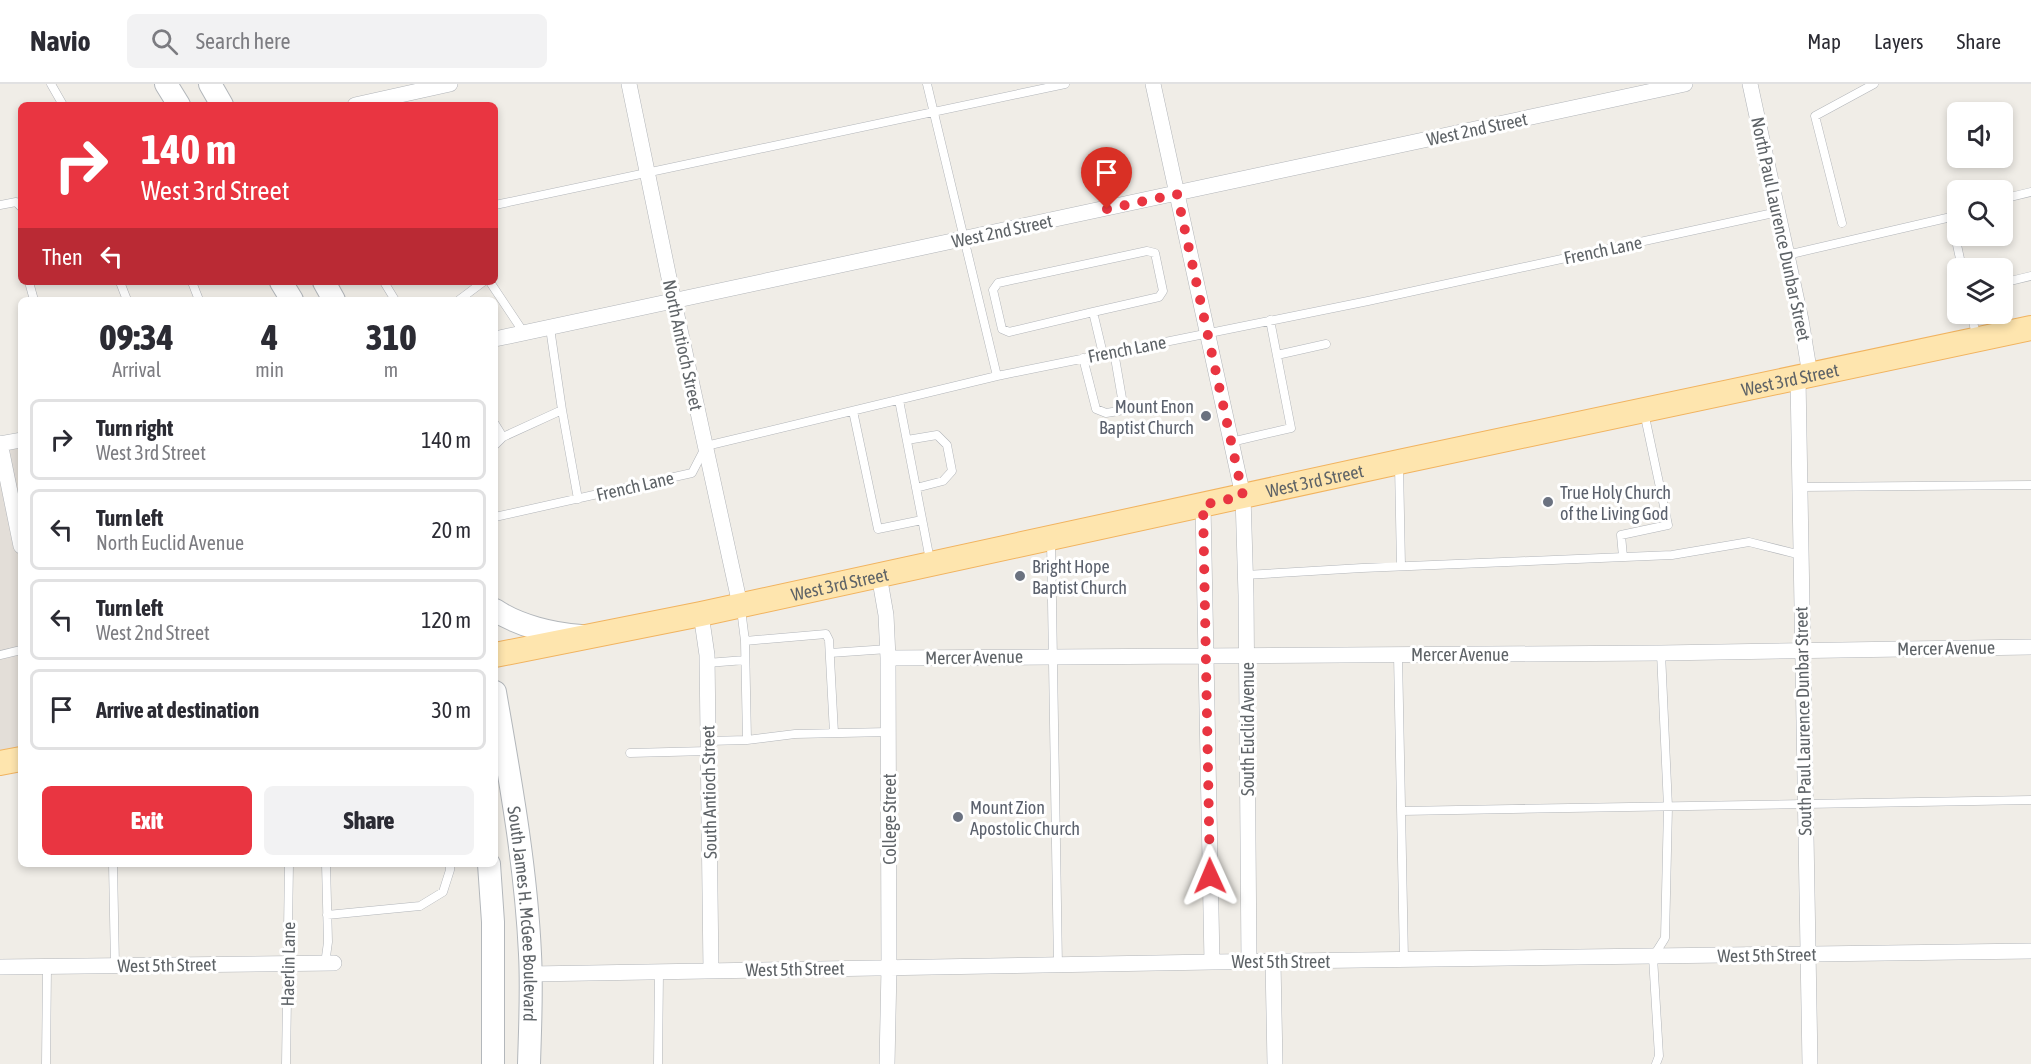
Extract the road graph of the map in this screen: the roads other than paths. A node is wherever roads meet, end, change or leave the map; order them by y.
1 (51, 84) edge
2 (166, 84) edge
3 (210, 84) edge
4 (450, 84) edge
5 (629, 84) edge
6 (927, 84) edge
7 (1065, 84) edge
8 (1153, 84) edge
9 (1685, 84) edge
10 (1750, 84) edge
11 (1874, 84) edge
12 (61, 102) edge
13 (176, 102) edge
14 (220, 102) edge
15 (369, 102) edge
16 (935, 113) junction
17 (647, 172) junction
18 (2031, 192) edge
19 (1177, 194) junction
20 (2013, 196) edge
21 (18, 204) edge
22 (498, 204) edge
23 (0, 205) edge
24 (1778, 212) junction
25 (1947, 218) edge
26 (1842, 223) dead end
27 (966, 239) junction
28 (1787, 255) junction
29 (2031, 276) edge
30 (2013, 280) edge
31 (479, 285) edge
32 (492, 285) edge
33 (463, 297) edge
34 (674, 302) junction
35 (1093, 312) junction
36 (1270, 321) junction
37 (1973, 324) edge
38 (550, 328) junction
39 (2031, 328) edge
40 (524, 333) junction
41 (1208, 333) junction
42 (498, 338) edge
43 (1977, 339) junction
44 (1326, 344) dead end
45 (1114, 352) junction
46 (1103, 354) junction
47 (1277, 354) junction
48 (1083, 358) junction
49 (998, 376) junction
50 (1804, 376) junction
51 (899, 400) junction
52 (562, 410) junction
53 (853, 411) junction
54 (1644, 411) junction
55 (498, 429) edge
56 (503, 437) junction
57 (907, 440) junction
58 (18, 441) edge
59 (498, 442) edge
60 (1231, 442) junction
61 (0, 444) edge
62 (706, 446) junction
63 (1399, 462) junction
64 (2031, 485) edge
65 (1800, 487) junction
66 (916, 488) junction
67 (1243, 496) junction
68 (578, 499) junction
69 (1203, 505) junction
70 (498, 516) edge
71 (922, 520) junction
72 (18, 531) edge
73 (1051, 539) junction
74 (1801, 555) junction
75 (1623, 557) junction
76 (931, 564) junction
77 (1401, 566) junction
78 (879, 575) junction
79 (1245, 575) junction
80 (741, 605) junction
81 (498, 611) edge
82 (701, 614) junction
83 (589, 637) junction
84 (744, 641) junction
85 (2031, 647) edge
86 (1802, 650) junction
87 (18, 651) edge
88 (1661, 652) junction
89 (830, 653) junction
90 (498, 654) edge
91 (888, 654) junction
92 (0, 655) edge
93 (1398, 655) junction
94 (1205, 656) junction
95 (1246, 656) junction
96 (1053, 657) junction
97 (745, 660) junction
98 (707, 663) junction
99 (498, 710) edge
100 (888, 732) junction
101 (834, 733) junction
102 (747, 741) junction
103 (708, 746) junction
104 (630, 753) dead end
105 (18, 760) edge
106 (0, 763) edge
107 (2031, 800) edge
108 (1804, 805) junction
109 (1668, 807) junction
110 (1402, 811) junction
111 (113, 867) edge
112 (289, 867) edge
113 (326, 867) edge
114 (449, 867) edge
115 (489, 867) edge
116 (327, 915) junction
117 (2031, 951) edge
118 (1809, 955) junction
119 (1653, 957) junction
120 (1404, 960) junction
121 (1212, 962) junction
122 (1249, 962) junction
123 (1273, 962) junction
124 (330, 963) joint
125 (288, 964) junction
126 (115, 966) junction
127 (1058, 966) junction
128 (0, 967) edge
129 (46, 967) junction
130 (889, 968) junction
131 (711, 971) junction
132 (659, 973) junction
133 (531, 974) junction
134 (46, 1064) edge
135 (286, 1064) edge
136 (492, 1064) edge
137 (529, 1064) edge
138 (658, 1064) edge
139 (887, 1064) edge
140 (1275, 1064) edge
141 (1656, 1064) edge
142 (1810, 1064) edge

1 - 12 lane
2 - 13 main road
3 - 14 main road
4 - 15 street
5 - 17 street, North Antioch Street
6 - 16 lane
7 - 16 lane
8 - 19 street, South Euclid Avenue
9 - 19 street, West 2nd Street
10 - 24 street, North Paul Laurence Dunbar Street
11 - 26 lane
16 - 17 lane
16 - 27 lane
17 - 22 lane
17 - 34 street, North Antioch Street
18 - 20 lane
19 - 27 street, West 2nd Street
19 - 41 street, South Euclid Avenue
21 - 23 lane
24 - 28 street, North Paul Laurence Dunbar Street
24 - 36 lane, French Lane
25 - 28 lane
27 - 34 street, West 2nd Street
27 - 49 lane
28 - 50 street, North Paul Laurence Dunbar Street
29 - 30 lane
31 - 33 lane
32 - 40 lane
34 - 38 street, West 2nd Street
34 - 62 street, North Antioch Street
35 - 35 lane
35 - 46 lane
36 - 41 lane, French Lane
36 - 47 lane
37 - 43 lane
38 - 40 street, West 2nd Street
38 - 52 lane
39 - 43 main road, West 3rd Street
40 - 42 street, West 2nd Street
41 - 45 lane, French Lane
41 - 60 street, South Euclid Avenue
43 - 50 main road, West 3rd Street
44 - 47 lane
45 - 46 lane, French Lane
45 - 48 lane
46 - 48 lane, French Lane
47 - 60 lane
48 - 49 lane, French Lane
49 - 51 lane, French Lane
50 - 54 main road, West 3rd Street
50 - 65 street, South Paul Laurence Dunbar Street
51 - 53 lane, French Lane
51 - 57 lane
52 - 56 lane
52 - 68 lane
53 - 62 lane, French Lane
53 - 71 lane
54 - 63 main road, West 3rd Street
54 - 75 lane
55 - 56 lane
56 - 59 lane
57 - 66 lane
57 - 66 lane
58 - 61 street
60 - 67 street, South Euclid Avenue
61 - 72 street
62 - 68 lane, French Lane
62 - 80 street, North Antioch Street
63 - 67 main road, West 3rd Street
63 - 77 lane
64 - 65 lane
65 - 74 street, South Paul Laurence Dunbar Street
66 - 71 lane
67 - 69 main road, West 3rd Street
67 - 79 street, South Euclid Avenue
68 - 70 lane, French Lane
69 - 73 main road, West 3rd Street
69 - 94 street
71 - 76 lane
73 - 76 main road, West 3rd Street
73 - 96 lane
74 - 75 lane
74 - 86 street, South Paul Laurence Dunbar Street
75 - 77 lane
76 - 78 main road, West 3rd Street
77 - 79 lane
78 - 80 main road, West 3rd Street
78 - 91 street, College Street
79 - 95 street, South Euclid Avenue
80 - 82 main road, West 3rd Street
80 - 84 lane
81 - 83 main road
82 - 83 main road, West 3rd Street
82 - 98 street, South Antioch Street
83 - 90 main road, West 3rd Street
84 - 89 lane
84 - 97 lane
85 - 86 street, Mercer Avenue
86 - 88 street, Mercer Avenue
86 - 108 street, South Paul Laurence Dunbar Street
87 - 92 lane
88 - 93 street, Mercer Avenue
88 - 109 lane
89 - 91 lane
89 - 101 lane
91 - 96 street, Mercer Avenue
91 - 100 street, College Street
93 - 95 street, Mercer Avenue
93 - 110 lane
94 - 95 street, Mercer Avenue
94 - 96 street, Mercer Avenue
94 - 121 street
95 - 122 street, South Euclid Avenue
96 - 127 lane
97 - 98 lane
97 - 102 lane
98 - 103 street, South Antioch Street
99 - 133 main road, South James H. McGee Boulevard
100 - 101 lane
100 - 130 street, College Street
101 - 102 lane
102 - 103 lane
103 - 104 lane
103 - 131 street, South Antioch Street
105 - 106 main road
107 - 108 lane
108 - 109 lane
108 - 118 street, South Paul Laurence Dunbar Street
109 - 110 lane
109 - 119 lane
110 - 120 lane
111 - 126 lane
112 - 125 lane, Haerlin Lane
113 - 116 lane
114 - 116 lane
115 - 136 main road, South James H. McGee Boulevard
116 - 124 lane
117 - 118 street, West 5th Street
118 - 119 street, West 5th Street
118 - 142 street, South Paul Laurence Dunbar Street
119 - 120 street, West 5th Street
119 - 141 lane
120 - 123 street, West 5th Street
121 - 122 street, West 5th Street
121 - 127 street, West 5th Street
122 - 123 street, West 5th Street
123 - 140 street
124 - 125 street, West 5th Street
125 - 126 street, West 5th Street
125 - 135 lane, Haerlin Lane
126 - 129 street, West 5th Street
127 - 130 street, West 5th Street
128 - 129 street, West 5th Street
129 - 134 lane
130 - 131 street, West 5th Street
130 - 139 street, College Street
131 - 132 street, West 5th Street
132 - 133 street, West 5th Street
132 - 138 lane
133 - 137 main road, South James H. McGee Boulevard

